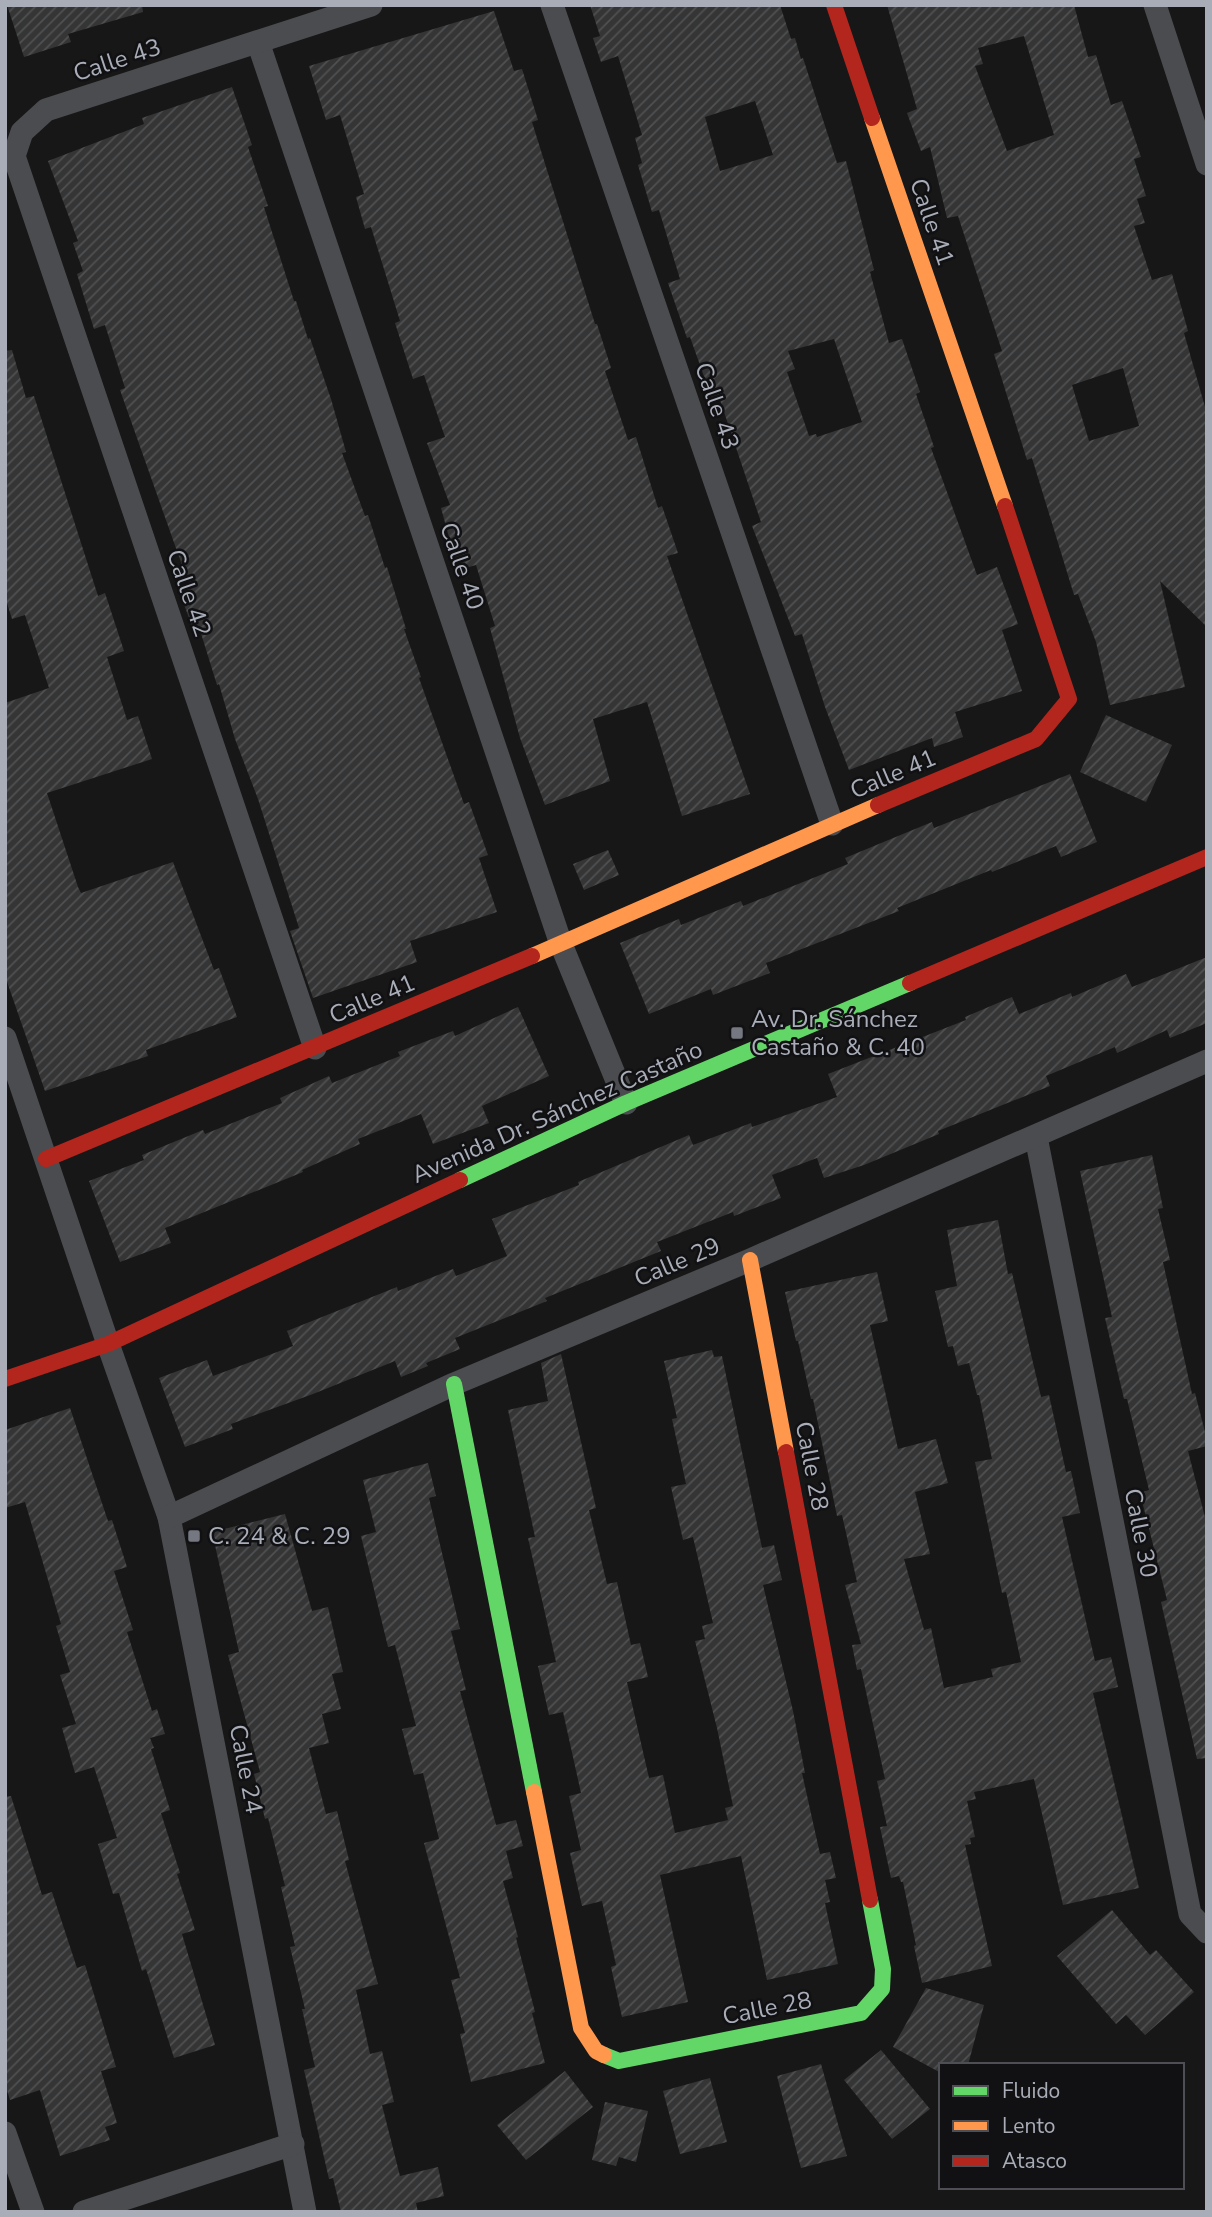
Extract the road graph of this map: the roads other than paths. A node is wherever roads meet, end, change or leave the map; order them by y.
1 (371, 5) edge
2 (552, 5) edge
3 (834, 5) edge
4 (1155, 5) edge
5 (258, 42) junction
6 (13, 156) joint
7 (1207, 164) edge
8 (832, 824) junction
9 (1207, 857) edge
10 (561, 944) junction
11 (5, 1038) edge
12 (315, 1048) junction
13 (1207, 1061) edge
14 (626, 1103) junction
15 (1036, 1137) junction
16 (46, 1159) junction
17 (750, 1260) junction
18 (108, 1344) junction
19 (5, 1379) edge
20 (454, 1384) junction
21 (169, 1517) junction
22 (1207, 1932) edge
23 (5, 2133) edge
24 (293, 2144) junction
25 (33, 2212) edge
26 (84, 2212) edge
27 (305, 2212) edge

1 - 5 street
2 - 8 street, Calle 43
3 - 8 street, Calle 41
4 - 7 street
5 - 6 street, Calle 43
5 - 10 street, Calle 40
6 - 12 street, Calle 42
8 - 10 street, Calle 41
9 - 14 street, Avenida Dr. Sánchez Castaño
10 - 12 street, Calle 41
10 - 14 street, Calle 40
11 - 16 street, Calle 24
12 - 16 street, Calle 41
13 - 15 street, Calle 29
14 - 18 street, Avenida Dr. Sánchez Castaño
15 - 17 street, Calle 29
15 - 22 street, Calle 30
16 - 18 street, Calle 24
17 - 20 street, Calle 29
17 - 20 street, Calle 28
18 - 19 street, Avenida Dr. Sánchez Castaño
18 - 21 street, Calle 24
20 - 21 street, Calle 29
21 - 24 street, Calle 24
23 - 25 street
24 - 26 street
24 - 27 street, Calle 24

